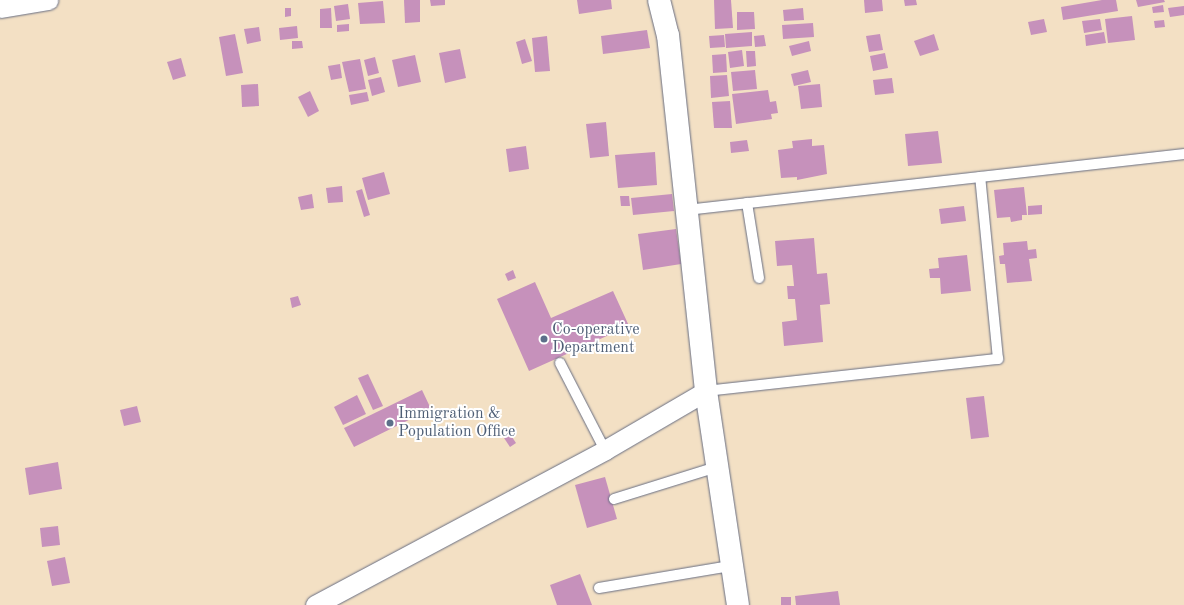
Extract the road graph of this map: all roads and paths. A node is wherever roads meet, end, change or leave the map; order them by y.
1 (48, 0) edge
2 (659, 0) edge
3 (0, 8) edge
4 (1184, 154) edge
5 (980, 177) junction
6 (747, 203) junction
7 (687, 210) junction
8 (760, 278) dead end
9 (560, 362) dead end
10 (706, 391) junction
11 (605, 450) junction
12 (717, 467) junction
13 (614, 499) dead end
14 (730, 566) junction
15 (599, 588) dead end
16 (315, 605) edge
17 (738, 605) edge

1 - 3 street
2 - 7 street
4 - 5 lane
5 - 6 lane
5 - 10 lane
6 - 7 lane
6 - 8 lane
7 - 10 street
9 - 11 lane
10 - 11 street
10 - 12 street
11 - 16 street
12 - 13 lane
12 - 14 street
14 - 15 lane
14 - 17 street

